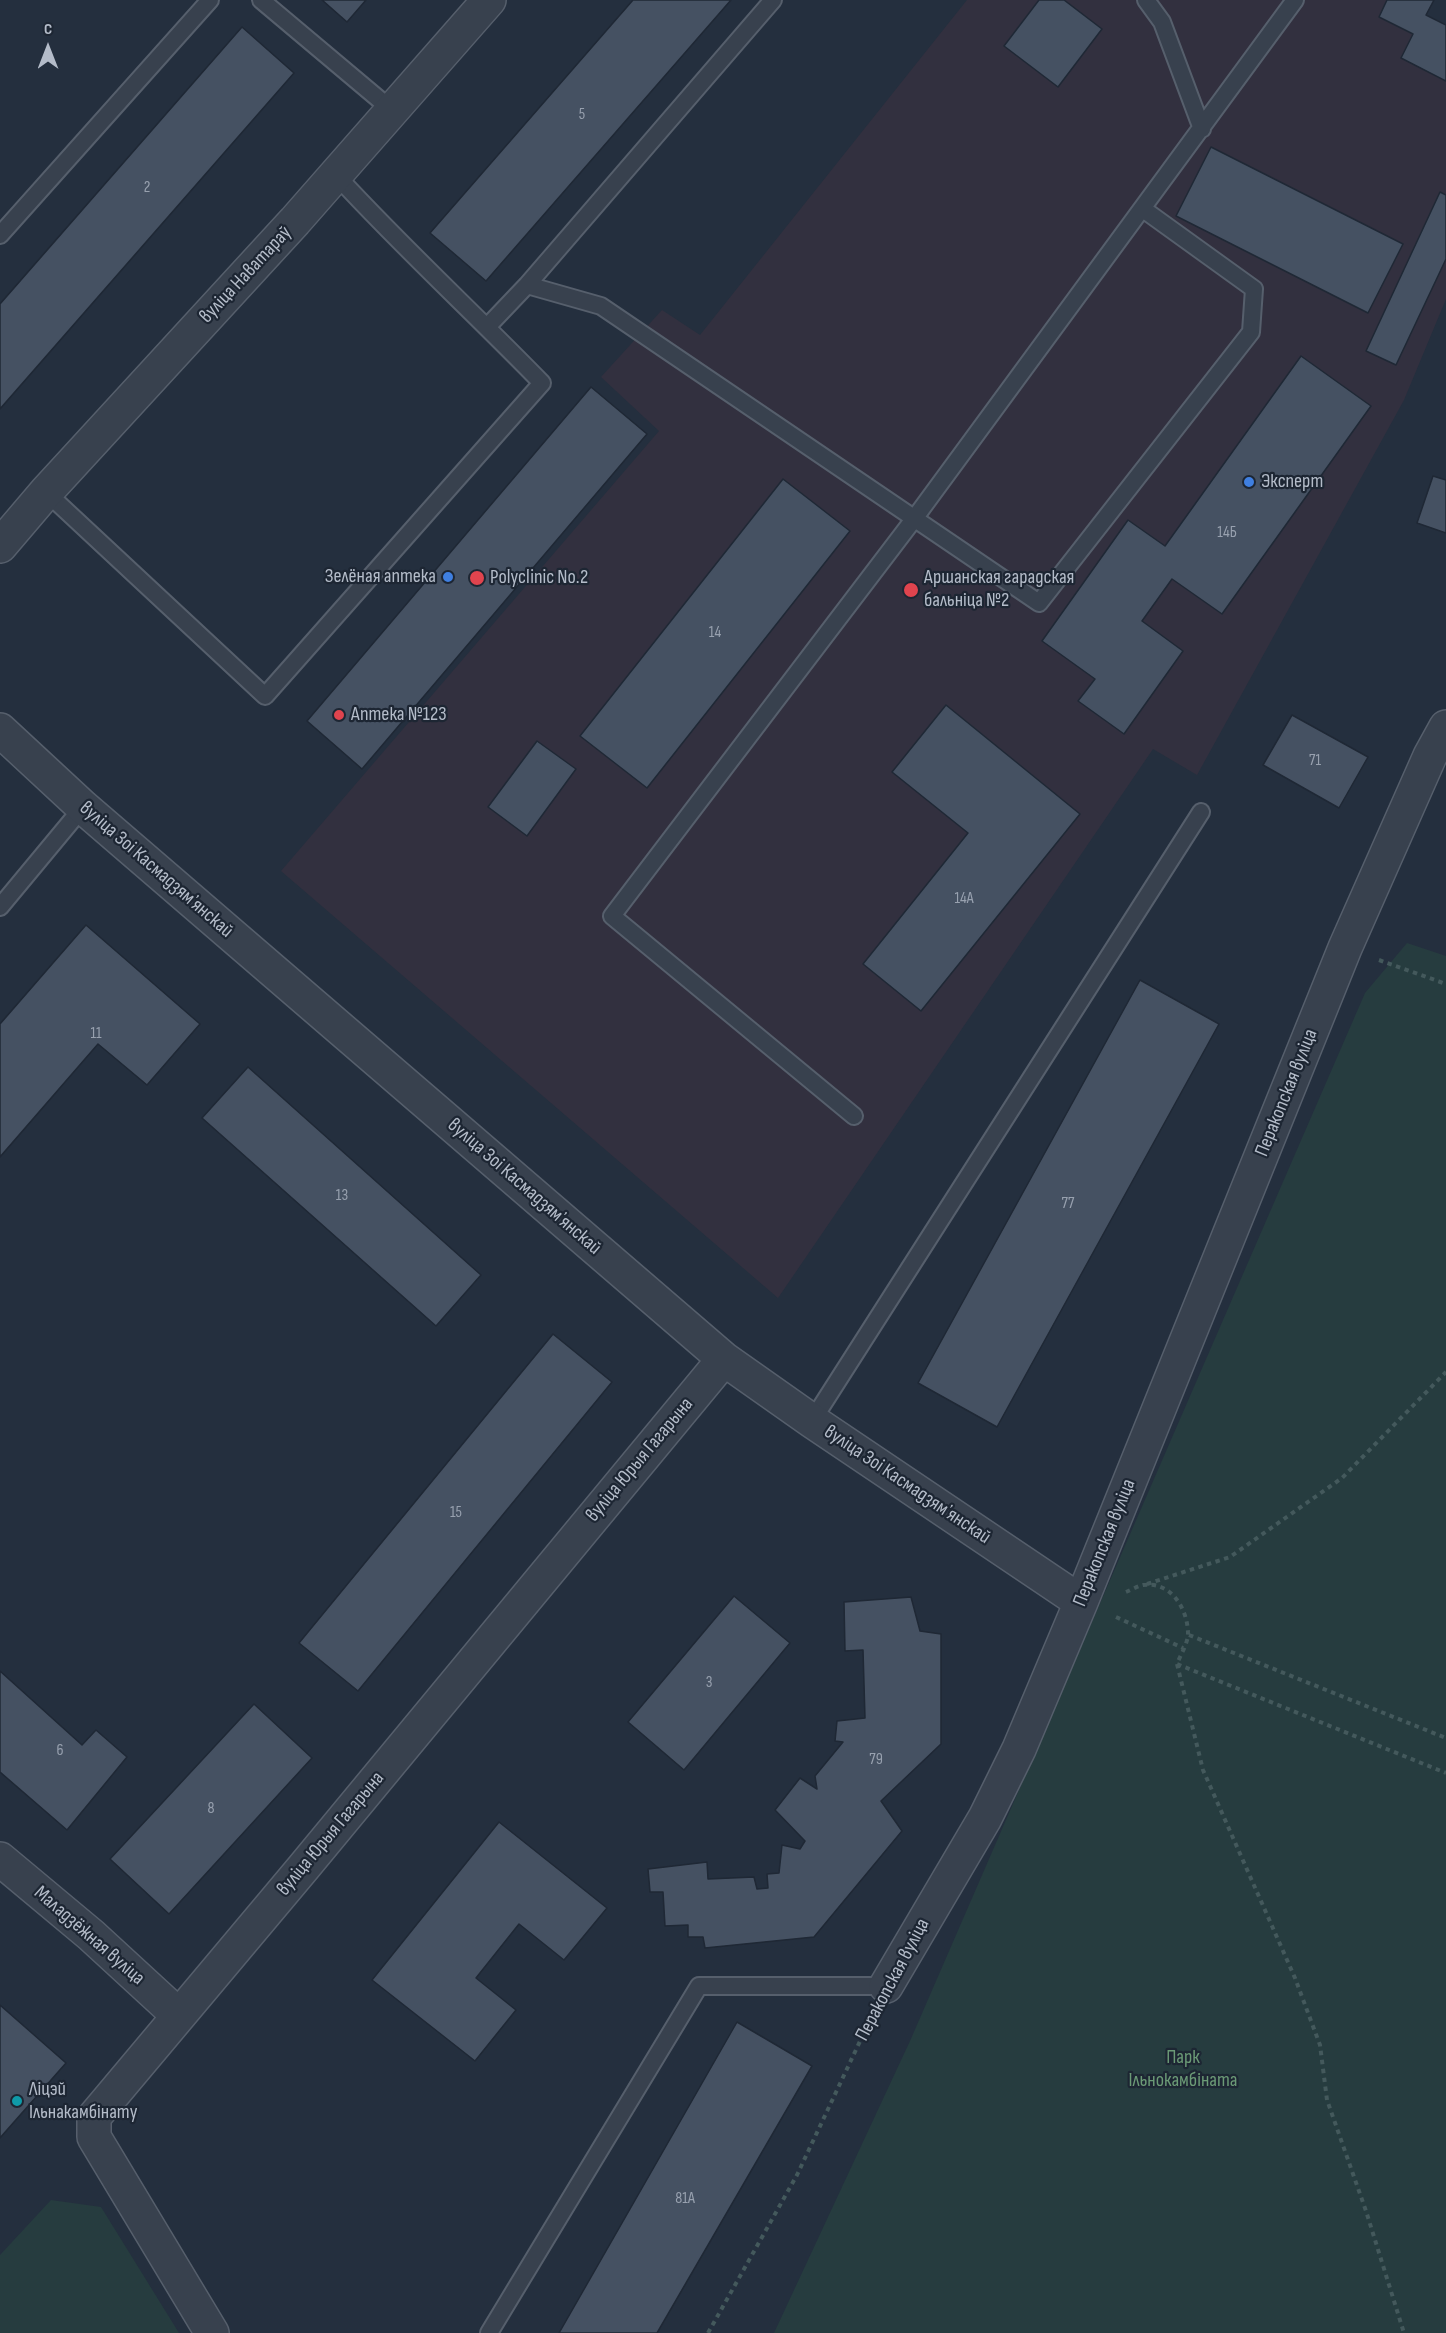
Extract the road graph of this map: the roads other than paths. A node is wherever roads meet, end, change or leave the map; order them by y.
1 (210, 0) edge
2 (261, 0) edge
3 (489, 0) edge
4 (773, 0) edge
5 (1146, 0) edge
6 (1295, 0) edge
7 (393, 111) junction
8 (1202, 129) junction
9 (336, 175) junction
10 (1143, 210) junction
11 (0, 235) edge
12 (527, 285) junction
13 (487, 327) junction
14 (46, 492) junction
15 (915, 519) junction
16 (0, 546) edge
17 (1446, 728) edge
18 (0, 730) edge
19 (83, 807) junction
20 (1201, 812) dead end
21 (0, 907) edge
22 (854, 1116) dead end
23 (724, 1359) junction
24 (812, 1421) junction
25 (1081, 1602) junction
26 (0, 1859) edge
27 (886, 1986) joint
28 (178, 2015) junction
29 (212, 2333) edge
30 (489, 2333) edge

1 - 11 lane
2 - 7 lane
3 - 7 street, вуліца Наватараў
4 - 12 lane
5 - 8 lane
6 - 8 lane
7 - 9 street, вуліца Наватараў
8 - 10 lane
9 - 13 lane
9 - 14 street, вуліца Наватараў
10 - 15 lane
10 - 15 lane
12 - 13 lane
12 - 15 lane
13 - 14 lane
14 - 16 street, вуліца Наватараў
15 - 22 lane
17 - 25 street, Перакопская вуліца
18 - 19 street, вуліца Зоі Касмадзямʼянскай
19 - 21 lane
19 - 23 street, вуліца Зоі Касмадзямʼянскай
20 - 24 lane
23 - 24 street, вуліца Зоі Касмадзямʼянскай
23 - 28 street, вуліца Юрыя Гагарына
24 - 25 street, вуліца Зоі Касмадзямʼянскай
25 - 27 street, Перакопская вуліца
26 - 28 street, Маладзёжная вуліца
27 - 30 lane
28 - 29 street, вуліца Юрыя Гагарына

